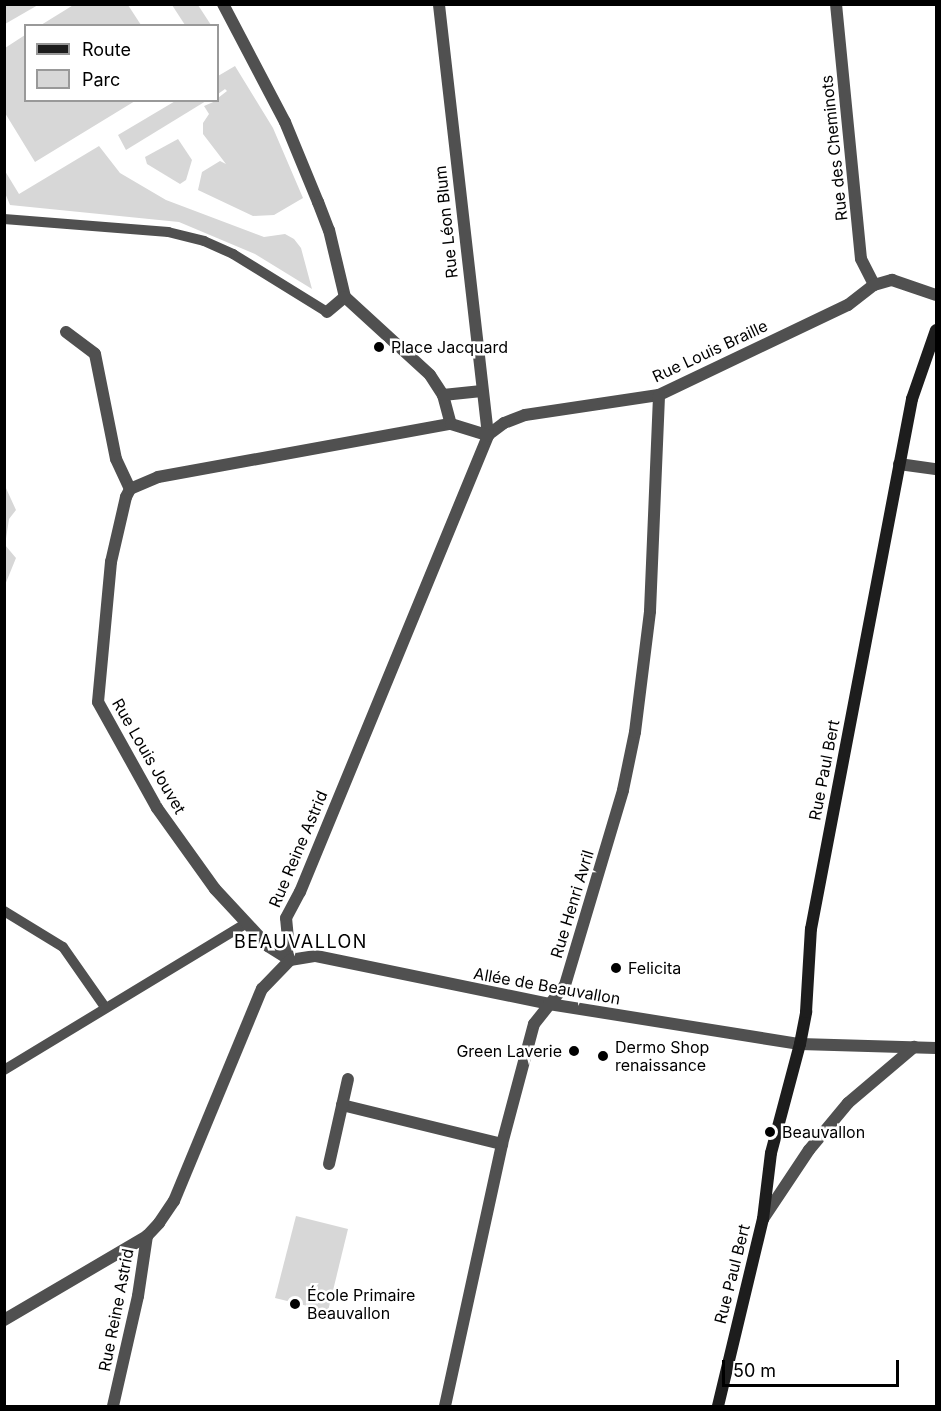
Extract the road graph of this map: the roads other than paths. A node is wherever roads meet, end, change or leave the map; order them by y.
1 (223, 4) edge
2 (439, 4) edge
3 (836, 4) edge
4 (4, 219) edge
5 (874, 285) junction
6 (936, 295) edge
7 (345, 297) junction
8 (327, 312) joint
9 (936, 330) edge
10 (66, 332) dead end
11 (482, 391) junction
12 (443, 395) junction
13 (659, 395) junction
14 (451, 424) junction
15 (488, 435) junction
16 (899, 464) junction
17 (936, 469) edge
18 (130, 489) junction
19 (4, 910) edge
20 (247, 923) junction
21 (290, 960) junction
22 (549, 1004) junction
23 (105, 1007) junction
24 (800, 1044) junction
25 (915, 1047) junction
26 (936, 1047) edge
27 (4, 1070) edge
28 (348, 1079) dead end
29 (342, 1105) junction
30 (502, 1144) junction
31 (329, 1164) dead end
32 (763, 1219) junction
33 (147, 1236) junction
34 (4, 1320) edge
35 (113, 1407) edge
36 (445, 1407) edge
37 (718, 1407) edge

1 - 7 street
2 - 11 street, Rue Léon Blum
3 - 5 street, Rue des Cheminots
4 - 8 lane
5 - 6 street
5 - 13 street, Rue Louis Braille
7 - 8 street
7 - 12 street
9 - 16 main road, Rue Paul Bert
10 - 18 street
11 - 12 street
11 - 15 street, Rue Léon Blum
12 - 14 street
13 - 15 street, Rue Louis Braille
13 - 22 street, Rue Henri Avril
14 - 15 street
14 - 18 street
15 - 21 street, Rue Reine Astrid
16 - 17 street
16 - 24 main road, Rue Paul Bert
18 - 20 street, Rue Louis Jouvet
19 - 23 lane
20 - 21 street, Rue Louis Jouvet
20 - 23 lane
21 - 22 street, Allée de Beauvallon
21 - 33 street, Rue Reine Astrid
22 - 24 street, Allée de Beauvallon
22 - 30 street, Rue Henri Avril
23 - 27 lane
24 - 25 street, Allée de Beauvallon
24 - 32 main road, Rue Paul Bert
25 - 26 street, Allée de Beauvallon
25 - 32 street, Rue Paul Bert
28 - 29 street
29 - 30 street
29 - 31 street
30 - 36 street, Rue Henri Avril
32 - 37 main road, Rue Paul Bert
33 - 34 street
33 - 35 street, Rue Reine Astrid

